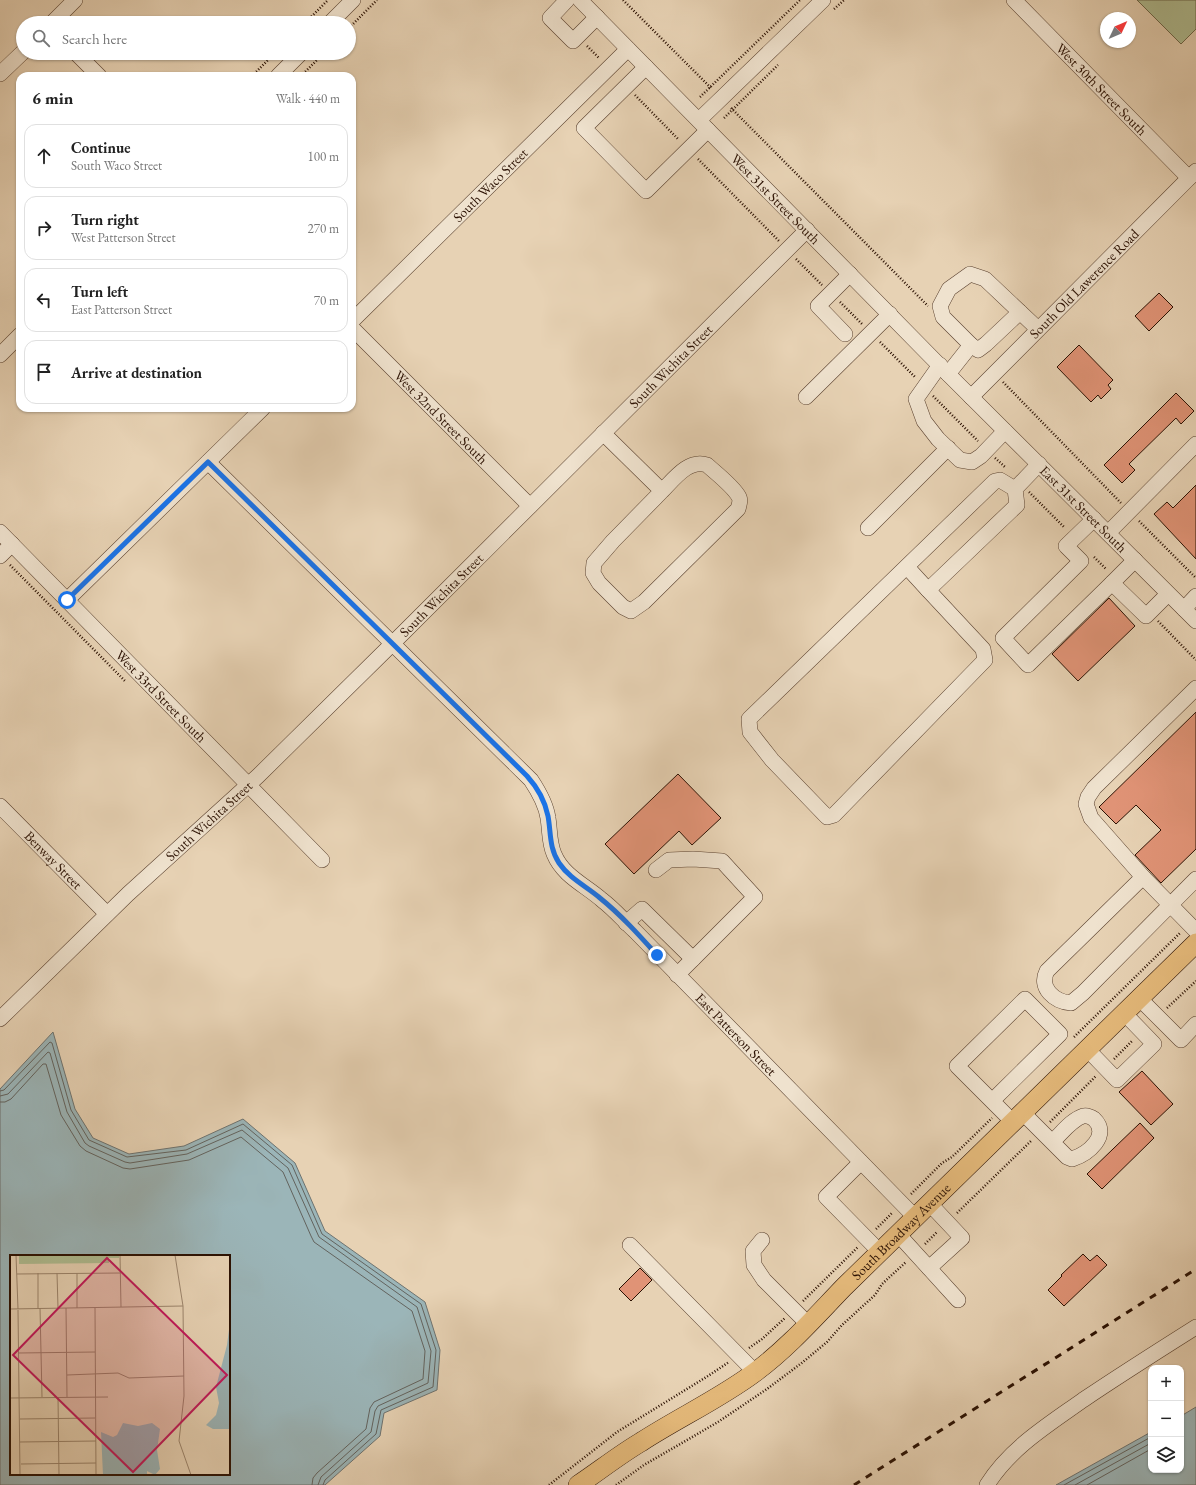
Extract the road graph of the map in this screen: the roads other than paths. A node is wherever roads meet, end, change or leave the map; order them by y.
1 (75, 0) edge
2 (354, 0) edge
3 (567, 0) edge
4 (580, 0) edge
5 (823, 0) edge
6 (1014, 0) edge
7 (59, 16) edge
8 (337, 16) edge
9 (597, 17) junction
10 (628, 49) junction
11 (16, 59) edge
12 (83, 60) edge
13 (294, 60) edge
14 (646, 67) junction
15 (95, 72) edge
16 (282, 72) edge
17 (0, 74) edge
18 (596, 81) junction
19 (614, 99) junction
20 (568, 108) junction
21 (704, 125) junction
22 (587, 126) junction
23 (1193, 174) edge
24 (807, 230) junction
25 (850, 274) junction
26 (1020, 312) junction
27 (890, 314) junction
28 (356, 317) edge
29 (1038, 329) junction
30 (356, 332) edge
31 (845, 334) dead end
32 (16, 339) edge
33 (971, 345) junction
34 (0, 355) edge
35 (944, 369) junction
36 (806, 397) dead end
37 (971, 397) junction
38 (259, 412) edge
39 (1005, 431) junction
40 (603, 433) junction
41 (1196, 444) edge
42 (948, 448) junction
43 (208, 462) junction
44 (1039, 464) junction
45 (1016, 489) junction
46 (662, 491) junction
47 (530, 506) junction
48 (1094, 519) junction
49 (868, 528) dead end
50 (0, 532) edge
51 (1108, 533) junction
52 (12, 544) junction
53 (0, 555) edge
54 (1135, 560) junction
55 (907, 567) junction
56 (1112, 583) junction
57 (928, 590) junction
58 (1168, 594) junction
59 (1196, 596) edge
60 (67, 600) junction
61 (1184, 609) junction
62 (1196, 621) edge
63 (392, 644) junction
64 (1196, 688) edge
65 (248, 785) junction
66 (0, 806) edge
67 (322, 860) dead end
68 (656, 870) dead end
69 (1143, 877) junction
70 (1196, 879) edge
71 (1171, 905) junction
72 (107, 914) junction
73 (626, 923) junction
74 (1192, 927) edge
75 (1196, 943) edge
76 (693, 959) junction
77 (677, 975) junction
78 (1140, 999) junction
79 (1125, 1014) junction
80 (0, 1019) edge
81 (1196, 1024) edge
82 (1088, 1050) junction
83 (1007, 1112) junction
84 (1052, 1142) dead end
85 (861, 1162) junction
86 (930, 1204) junction
87 (915, 1217) junction
88 (898, 1234) junction
89 (762, 1240) dead end
90 (630, 1245) dead end
91 (880, 1252) junction
92 (929, 1268) junction
93 (958, 1300) dead end
94 (808, 1324) junction
95 (1196, 1327) edge
96 (755, 1372) junction
97 (578, 1485) edge
98 (987, 1485) edge

1 - 7 street
2 - 8 street
3 - 9 street
4 - 9 street, West 31st Street South
5 - 21 street
6 - 23 street, West 30th Street South
9 - 10 street, West 31st Street South
10 - 14 street, West 31st Street South
10 - 18 street, South Waco Street
11 - 17 street
12 - 15 street
13 - 16 street
14 - 19 street
14 - 21 street, West 31st Street South
18 - 19 street
18 - 20 street, South Waco Street
19 - 22 street
20 - 22 street
20 - 28 street, South Waco Street
21 - 22 street
21 - 24 street, West 31st Street South
23 - 29 street, South Old Lawerence Road
24 - 25 street, West 31st Street South
24 - 40 street, South Wichita Street
25 - 27 street, West 31st Street South
25 - 31 street
26 - 29 street
26 - 33 street
26 - 33 street
27 - 35 street, West 31st Street South
27 - 36 street
29 - 37 street, South Old Lawerence Road
30 - 47 street, West 32nd Street South
32 - 34 street
33 - 35 street
35 - 37 street, West 31st Street South
35 - 42 street
37 - 39 street, East 31st Street South
38 - 43 street
39 - 42 street
39 - 44 street, East 31st Street South
40 - 46 street
40 - 47 street, South Wichita Street
41 - 51 street
42 - 49 street
43 - 60 street
43 - 63 street
44 - 45 street
44 - 48 street, East 31st Street South
45 - 55 street
45 - 57 street
46 - 46 street
47 - 63 street, South Wichita Street
48 - 51 street, East 31st Street South
48 - 56 street
50 - 52 street, West 33rd Street South
51 - 54 street, East 31st Street South
52 - 53 street
52 - 60 street, West 33rd Street South
54 - 56 street
54 - 58 street, East 31st Street South
55 - 57 street
55 - 57 street
56 - 58 street
58 - 61 street, East 31st Street South
59 - 61 street
60 - 65 street, West 33rd Street South
61 - 62 street, East 31st Street South
63 - 65 street, South Wichita Street
63 - 73 street, East Patterson Street
64 - 69 street
65 - 67 street, West 33rd Street South
65 - 72 street, South Wichita Street
66 - 72 street, Benway Street
68 - 76 street
69 - 71 street
69 - 71 street
70 - 71 street
71 - 74 street
72 - 80 street, South Wichita Street
73 - 76 street
73 - 77 street, East Patterson Street
75 - 78 main road, South Broadway Avenue
76 - 77 street
77 - 85 street, East Patterson Street
78 - 79 main road, South Broadway Avenue
78 - 81 street
79 - 82 main road, South Broadway Avenue
79 - 82 street
82 - 83 main road, South Broadway Avenue
83 - 83 street
83 - 84 street
83 - 86 main road, South Broadway Avenue
85 - 87 street, East Patterson Street
85 - 91 street
86 - 87 main road, South Broadway Avenue
86 - 92 street
87 - 88 main road, South Broadway Avenue
88 - 91 main road, South Broadway Avenue
88 - 92 street
89 - 94 street
90 - 96 street
91 - 94 main road, South Broadway Avenue
92 - 93 street
94 - 96 main road, South Broadway Avenue
95 - 98 street
96 - 97 main road, South Broadway Avenue

